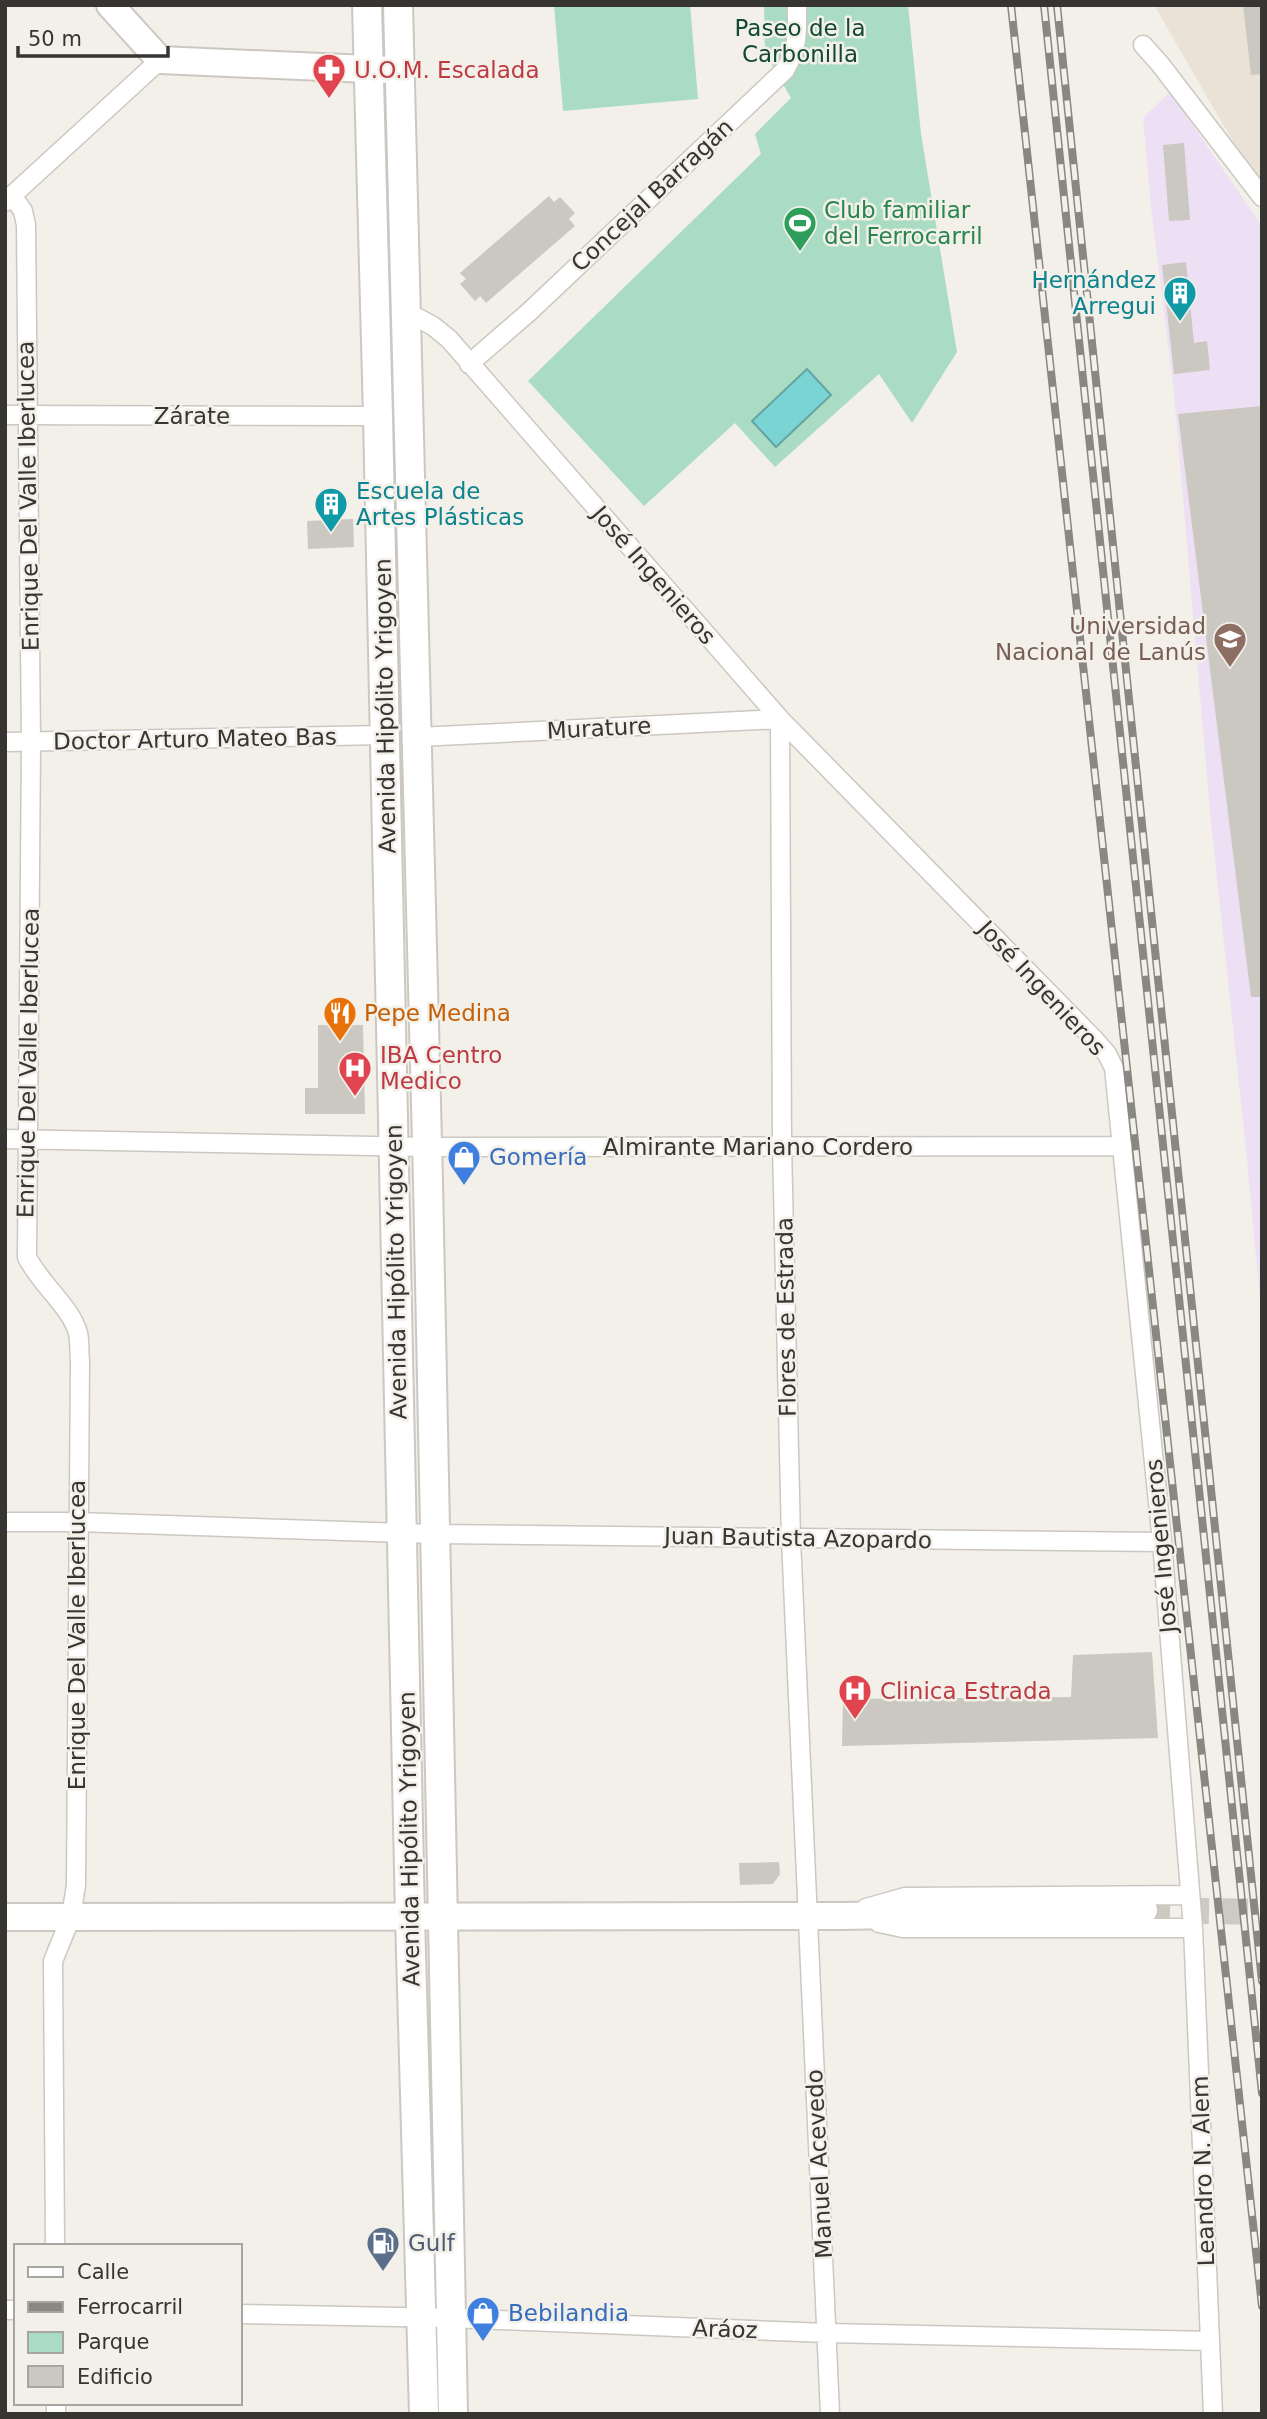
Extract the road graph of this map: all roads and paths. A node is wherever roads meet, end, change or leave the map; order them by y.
1 (110, 5) edge
2 (367, 5) edge
3 (398, 5) edge
4 (797, 5) edge
5 (1143, 45) dead end
6 (160, 60) junction
7 (369, 70) junction
8 (400, 70) junction
9 (1262, 197) edge
10 (9, 198) edge
11 (407, 313) junction
12 (469, 364) junction
13 (5, 415) edge
14 (27, 416) junction
15 (379, 416) junction
16 (780, 719) junction
17 (385, 735) junction
18 (418, 737) junction
19 (5, 742) edge
20 (31, 742) junction
21 (5, 1139) edge
22 (29, 1140) junction
23 (394, 1146) junction
24 (782, 1146) junction
25 (1123, 1146) junction
26 (427, 1147) junction
27 (5, 1522) edge
28 (77, 1522) junction
29 (401, 1533) junction
30 (434, 1534) junction
31 (791, 1539) junction
32 (1162, 1542) junction
33 (1190, 1895) junction
34 (1144, 1910) tunnel mouth
35 (807, 1915) junction
36 (410, 1916) junction
37 (843, 1916) junction
38 (5, 1917) edge
39 (71, 1917) junction
40 (443, 1917) junction
41 (1193, 1928) junction
42 (55, 2244) edge
43 (242, 2314) edge
44 (422, 2317) junction
45 (450, 2318) junction
46 (827, 2333) junction
47 (1210, 2341) junction
48 (424, 2414) edge
49 (453, 2414) edge
50 (830, 2414) edge
51 (1213, 2414) edge

1 - 6 main road
2 - 7 main road, Avenida Hipólito Yrigoyen
3 - 8 main road, Avenida Hipólito Yrigoyen
4 - 12 street, Concejal Barragán
5 - 9 street
6 - 7 main road
6 - 10 street
7 - 8 main road
7 - 15 main road, Avenida Hipólito Yrigoyen
8 - 11 main road, Avenida Hipólito Yrigoyen
10 - 14 street, Enrique Del Valle Iberlucea
11 - 12 street, José Ingenieros
11 - 18 main road, Avenida Hipólito Yrigoyen
12 - 16 street, José Ingenieros
13 - 14 street, Zárate
14 - 15 street, Zárate
14 - 20 street, Enrique Del Valle Iberlucea
15 - 17 main road, Avenida Hipólito Yrigoyen
16 - 18 street, Murature
16 - 24 street, Flores de Estrada
16 - 25 street, José Ingenieros
17 - 20 street, Doctor Arturo Mateo Bas
17 - 23 main road, Avenida Hipólito Yrigoyen
18 - 26 main road, Avenida Hipólito Yrigoyen
19 - 20 street, Doctor Arturo Mateo Bas
20 - 22 street, Enrique Del Valle Iberlucea
21 - 22 street, Almirante Mariano Cordero
22 - 23 street, Almirante Mariano Cordero
22 - 28 street, Enrique Del Valle Iberlucea
23 - 26 street, Almirante Mariano Cordero
23 - 29 main road, Avenida Hipólito Yrigoyen
24 - 25 street, Almirante Mariano Cordero
24 - 26 street, Almirante Mariano Cordero
24 - 31 street, Flores de Estrada
25 - 32 street, José Ingenieros
26 - 30 main road, Avenida Hipólito Yrigoyen
27 - 28 street, Juan Bautista Azopardo
28 - 29 street, Juan Bautista Azopardo
28 - 39 street, Enrique Del Valle Iberlucea
29 - 30 street, Juan Bautista Azopardo
29 - 36 main road, Avenida Hipólito Yrigoyen
30 - 31 street, Juan Bautista Azopardo
30 - 40 main road, Avenida Hipólito Yrigoyen
31 - 32 street, Juan Bautista Azopardo
31 - 35 street, Flores de Estrada
32 - 33 street, José Ingenieros
33 - 37 street
33 - 41 street, José Ingenieros
34 - 37 main road
35 - 37 main road
35 - 40 main road
35 - 46 street, Manuel Acevedo
36 - 39 main road
36 - 40 main road
36 - 44 main road, Avenida Hipólito Yrigoyen
37 - 41 street
38 - 39 main road
39 - 42 street, Enrique Del Valle Iberlucea
40 - 45 main road, Avenida Hipólito Yrigoyen
41 - 47 street, Leandro N. Alem
43 - 44 street, Aráoz
44 - 45 street, Aráoz
44 - 48 main road, Avenida Hipólito Yrigoyen
45 - 46 street, Aráoz
45 - 49 main road, Avenida Hipólito Yrigoyen
46 - 47 street, Aráoz
46 - 50 street, Manuel Acevedo
47 - 51 street, Leandro N. Alem

